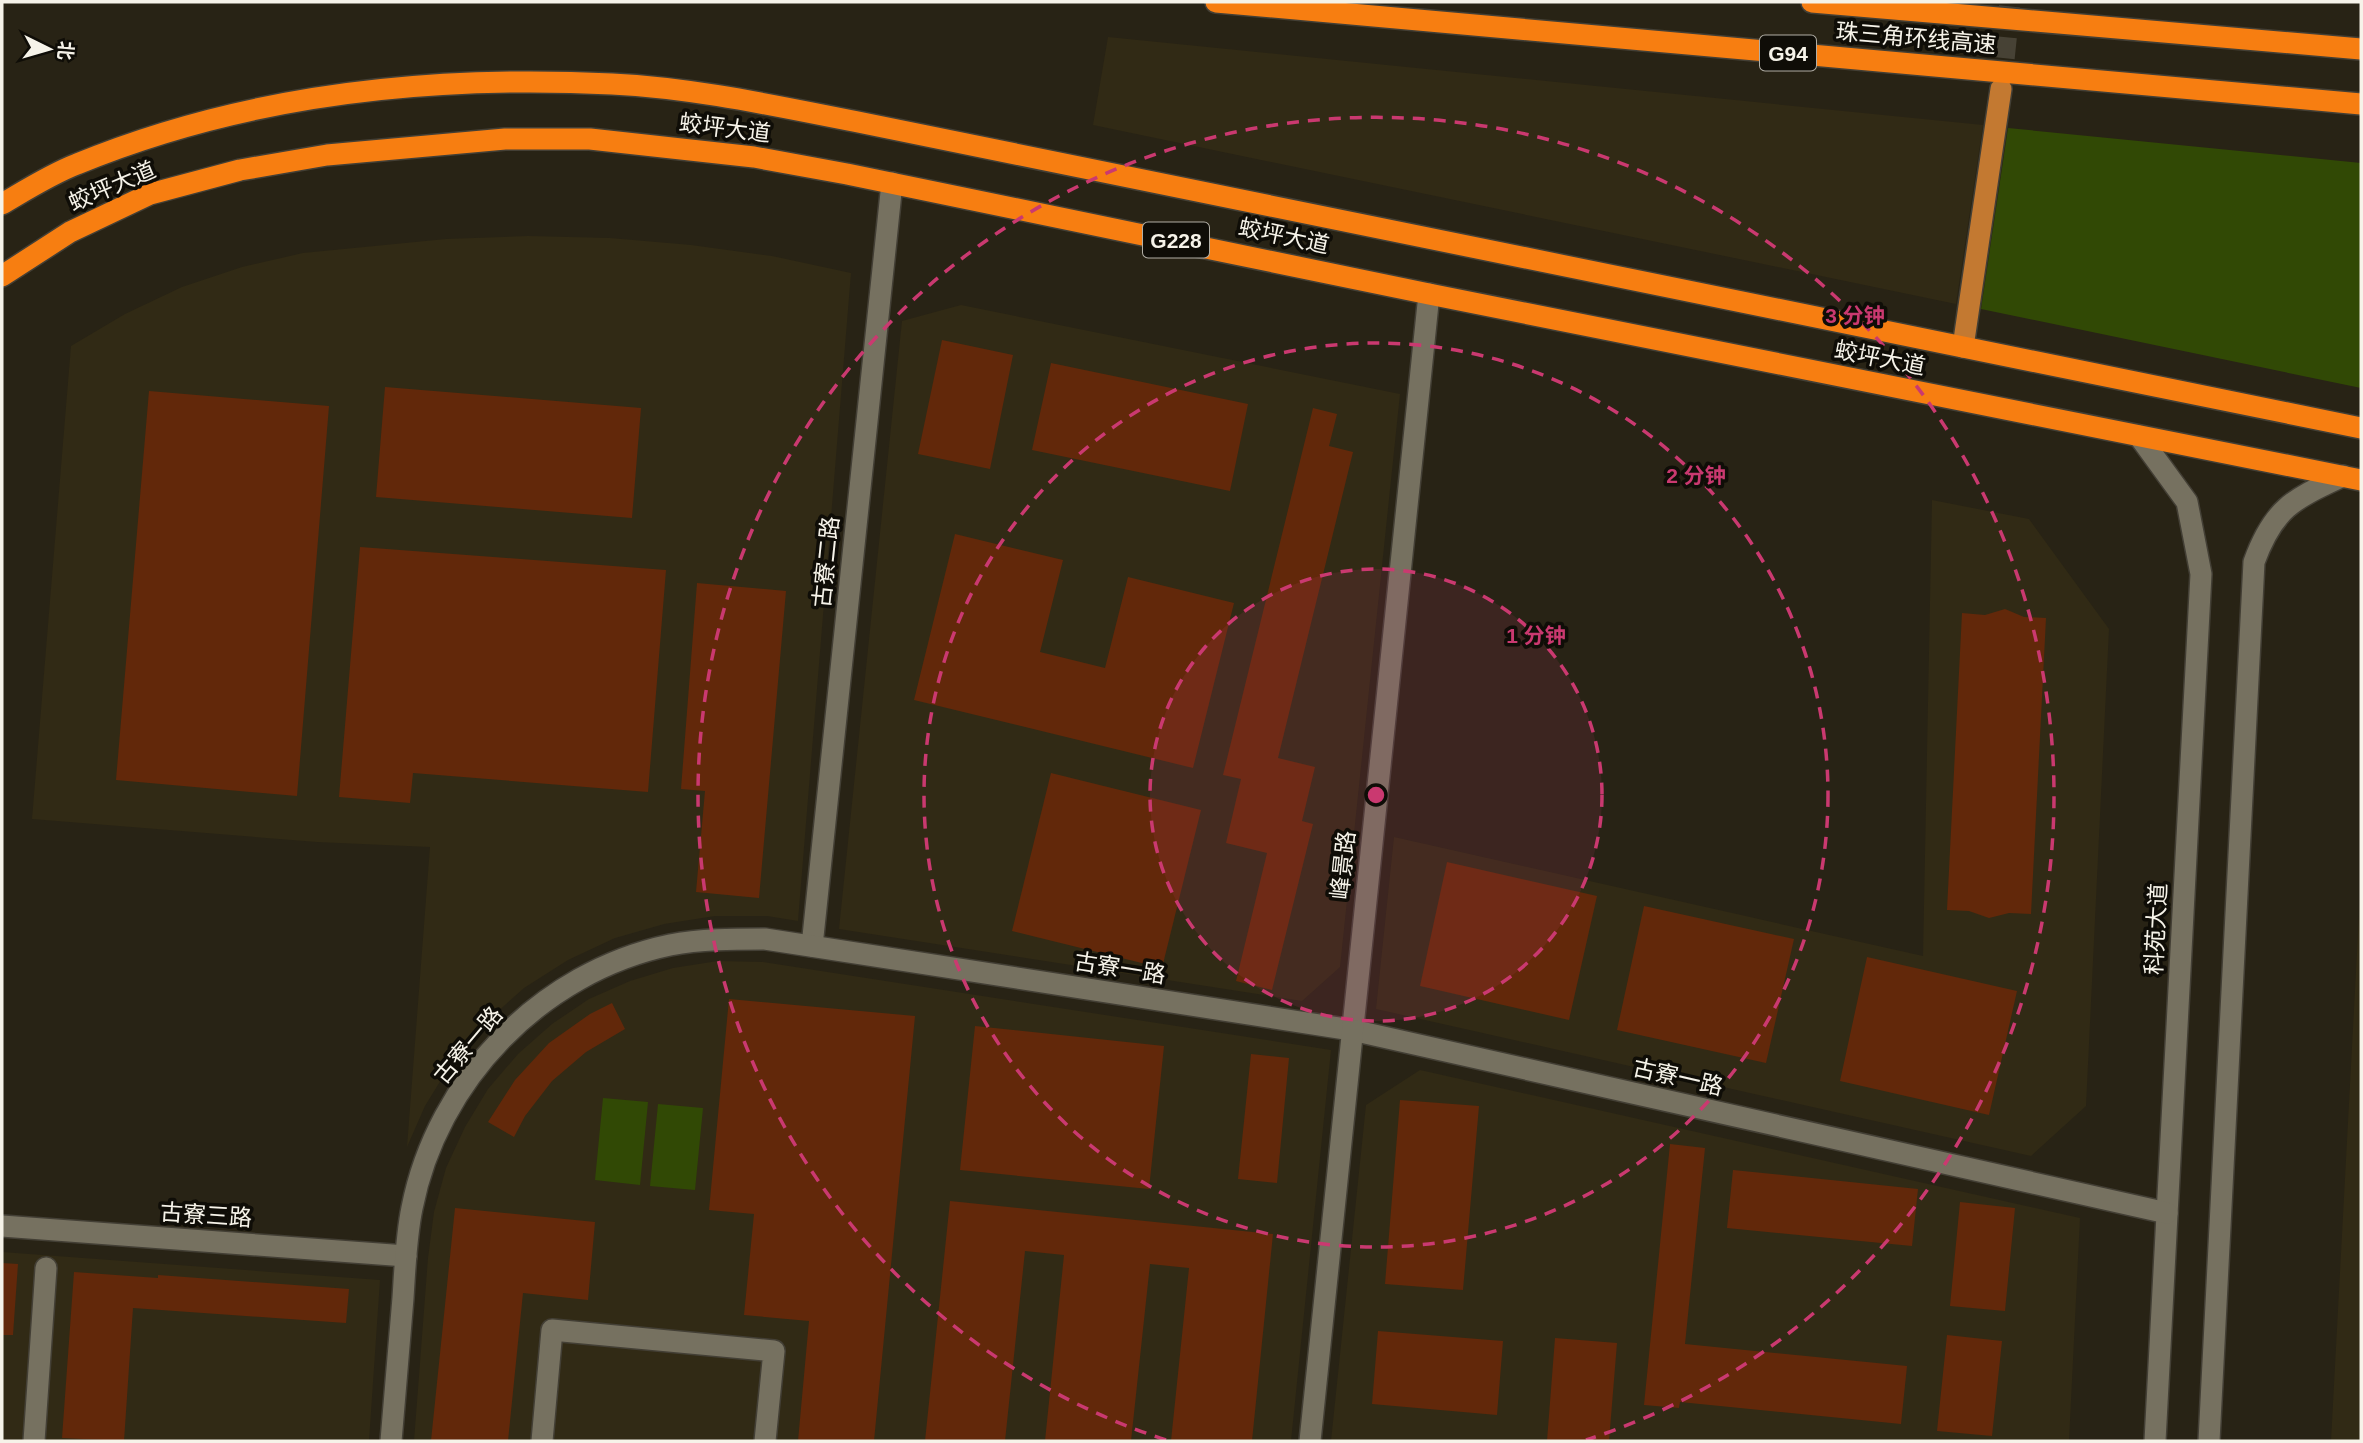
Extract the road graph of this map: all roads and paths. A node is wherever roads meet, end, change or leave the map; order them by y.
1 (1216, 2) edge
2 (1812, 2) edge
3 (2361, 49) edge
4 (2001, 89) tunnel mouth
5 (2361, 104) edge
6 (892, 183) junction
7 (2, 204) edge
8 (2, 276) edge
9 (1429, 294) junction
10 (1963, 347) junction
11 (2361, 428) edge
12 (2139, 436) junction
13 (2352, 478) edge
14 (812, 946) junction
15 (1352, 1030) junction
16 (2167, 1213) junction
17 (2, 1226) edge
18 (406, 1256) junction
19 (46, 1268) dead end
20 (34, 1441) edge
21 (391, 1441) edge
22 (542, 1441) edge
23 (765, 1441) edge
24 (1310, 1441) edge
25 (2155, 1441) edge
26 (2209, 1441) edge

1 - 5 highway, 珠三角环线高速 / G94
2 - 3 highway, 珠三角环线高速 / G94
4 - 10 main road
6 - 8 highway, 蛟坪大道 / G228
6 - 9 highway, 蛟坪大道 / G228
6 - 14 street, 古寮二路
7 - 10 highway, 蛟坪大道 / G228
9 - 12 highway, 蛟坪大道 / G228
9 - 15 street, 峰景路
10 - 11 highway, 蛟坪大道 / G228
12 - 13 highway, 蛟坪大道 / G228
12 - 16 street, 科苑大道
13 - 26 street
14 - 15 street, 古寮一路
14 - 18 street, 古寮一路
15 - 16 street, 古寮一路
15 - 24 street, 峰景路
16 - 25 street, 科苑大道
17 - 18 street, 古寮三路
18 - 21 street, 古寮一路
19 - 20 street
22 - 23 street

